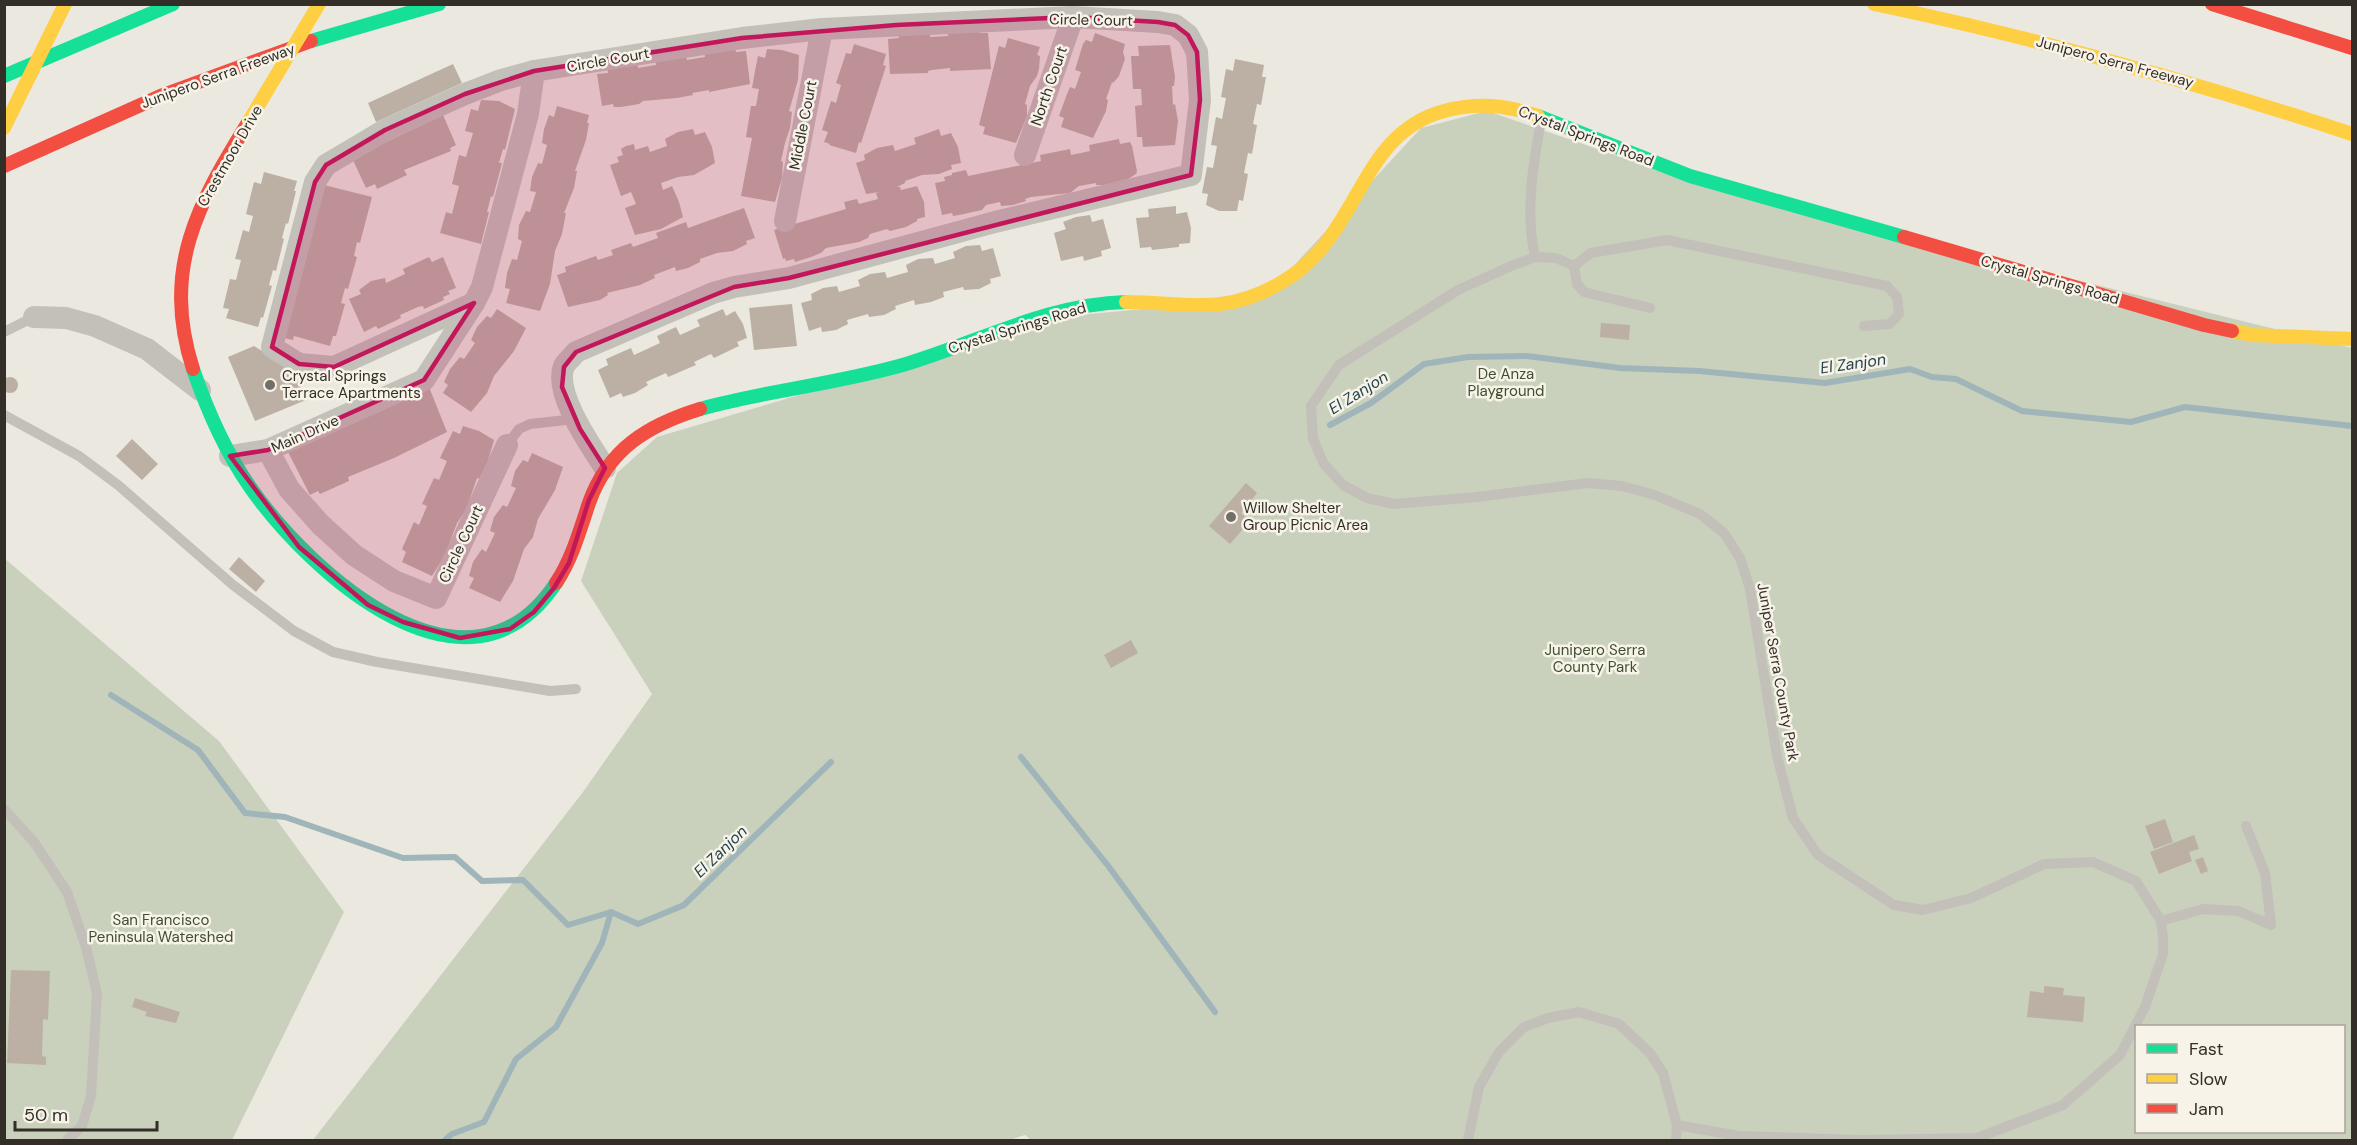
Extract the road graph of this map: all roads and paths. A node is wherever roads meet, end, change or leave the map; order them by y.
1 (65, 4) edge
2 (173, 4) edge
3 (319, 4) edge
4 (439, 4) edge
5 (1874, 4) edge
6 (2212, 4) edge
7 (1073, 17) junction
8 (822, 30) junction
9 (2352, 48) edge
10 (534, 71) junction
11 (4, 75) edge
12 (1542, 117) junction
13 (4, 128) edge
14 (2352, 134) edge
15 (1025, 155) dead end
16 (4, 166) edge
17 (785, 221) dead end
18 (1534, 257) junction
19 (1574, 266) junction
20 (474, 303) junction
21 (1650, 308) dead end
22 (34, 317) joint
23 (1864, 326) dead end
24 (4, 332) edge
25 (2352, 339) edge
26 (200, 390) junction
27 (4, 415) edge
28 (576, 418) junction
29 (507, 445) joint
30 (268, 450) junction
31 (230, 456) junction
32 (605, 468) junction
33 (576, 689) dead end
34 (4, 809) edge
35 (2246, 826) dead end
36 (2161, 921) junction
37 (2136, 1025) edge
38 (2135, 1026) edge
39 (1677, 1125) junction
40 (67, 1140) edge
41 (1468, 1140) edge
42 (1676, 1140) edge

1 - 13 main road, bridge
2 - 11 main road
3 - 26 main road, Crestmoor Drive, bridge
4 - 16 main road, Junipero Serra Freeway
5 - 14 main road, Junipero Serra Freeway
6 - 9 main road
7 - 8 street, Circle Court
7 - 15 street, North Court
7 - 28 street, Circle Court
8 - 10 street, Circle Court
8 - 17 street, Middle Court
10 - 20 street, Main Drive
10 - 20 street, Circle Court
12 - 18 lane
12 - 25 main road, Crystal Springs Road
12 - 32 main road, Crystal Springs Road
18 - 19 lane
18 - 36 lane, Juniper Serra County Park
19 - 21 lane
19 - 23 lane
20 - 30 street, Main Drive
22 - 24 lane
22 - 26 street, Crystal Springs Road
26 - 31 main road, Crystal Springs Road
27 - 33 lane
28 - 29 lane
28 - 32 street, Circle Court
29 - 30 street, Circle Court
30 - 31 street, Main Drive
31 - 32 main road, Crystal Springs Road
34 - 40 lane
35 - 36 lane
36 - 37 lane, Juniper Serra County Park
38 - 39 lane, Juniper Serra County Park
39 - 41 lane
39 - 42 lane

